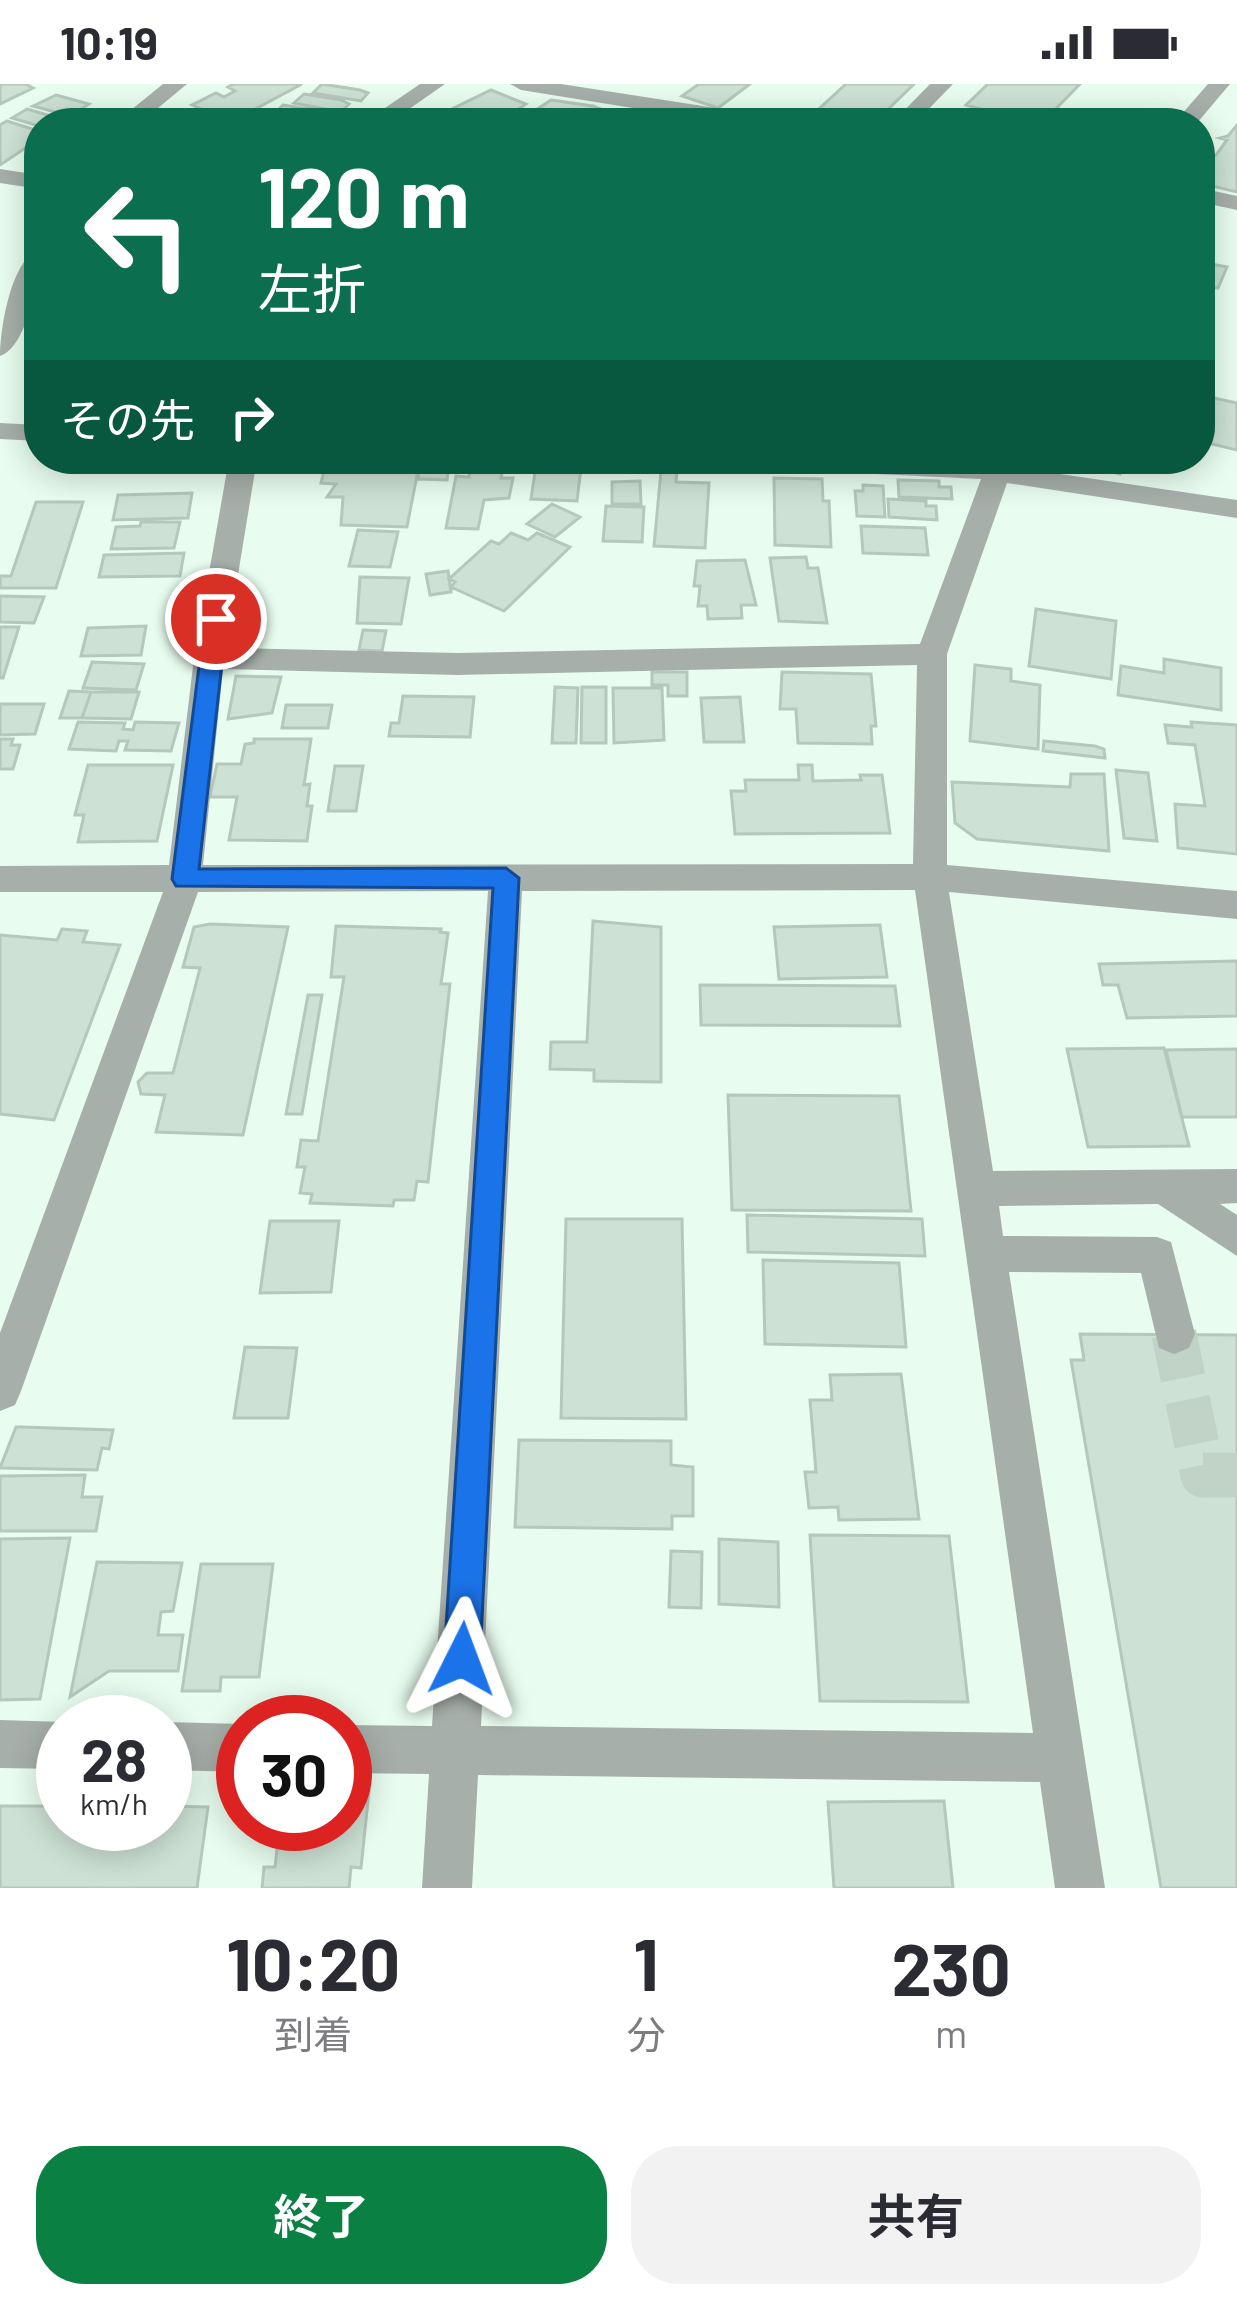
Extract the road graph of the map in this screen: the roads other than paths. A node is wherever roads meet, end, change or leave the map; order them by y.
1 (176, 84) edge
2 (434, 84) edge
3 (521, 84) edge
4 (689, 84) edge
5 (942, 84) edge
6 (1219, 84) edge
7 (659, 106) junction
8 (145, 108) edge
9 (397, 108) edge
10 (656, 108) edge
11 (672, 108) edge
12 (918, 108) edge
13 (1198, 108) edge
14 (24, 292) edge
15 (0, 348) edge
16 (240, 474) edge
17 (996, 474) edge
18 (1043, 474) edge
19 (1237, 509) edge
20 (932, 654) junction
21 (209, 658) junction
22 (930, 877) junction
23 (506, 878) junction
24 (0, 879) edge
25 (185, 879) junction
26 (1237, 904) edge
27 (1237, 1186) edge
28 (1165, 1187) junction
29 (977, 1189) junction
30 (1237, 1238) edge
31 (987, 1254) junction
32 (1174, 1334) tunnel mouth
33 (0, 1391) edge
34 (0, 1744) edge
35 (36, 1745) edge
36 (372, 1749) edge
37 (457, 1750) junction
38 (1061, 1758) junction
39 (447, 1888) edge
40 (1080, 1888) edge

1 - 8 street
2 - 9 street
3 - 7 street
4 - 7 street
5 - 12 street
6 - 13 street
7 - 10 street
7 - 11 street
14 - 15 street
16 - 21 street
17 - 20 street
18 - 19 street
20 - 21 street
20 - 22 street
21 - 25 street
22 - 23 street
22 - 26 street
22 - 29 street
23 - 25 street
23 - 37 street
24 - 25 street
25 - 33 street
27 - 28 street
28 - 29 street
28 - 30 street
29 - 31 street
31 - 32 street
31 - 38 street
34 - 35 street
36 - 37 street
37 - 38 street
37 - 39 street
38 - 40 street

